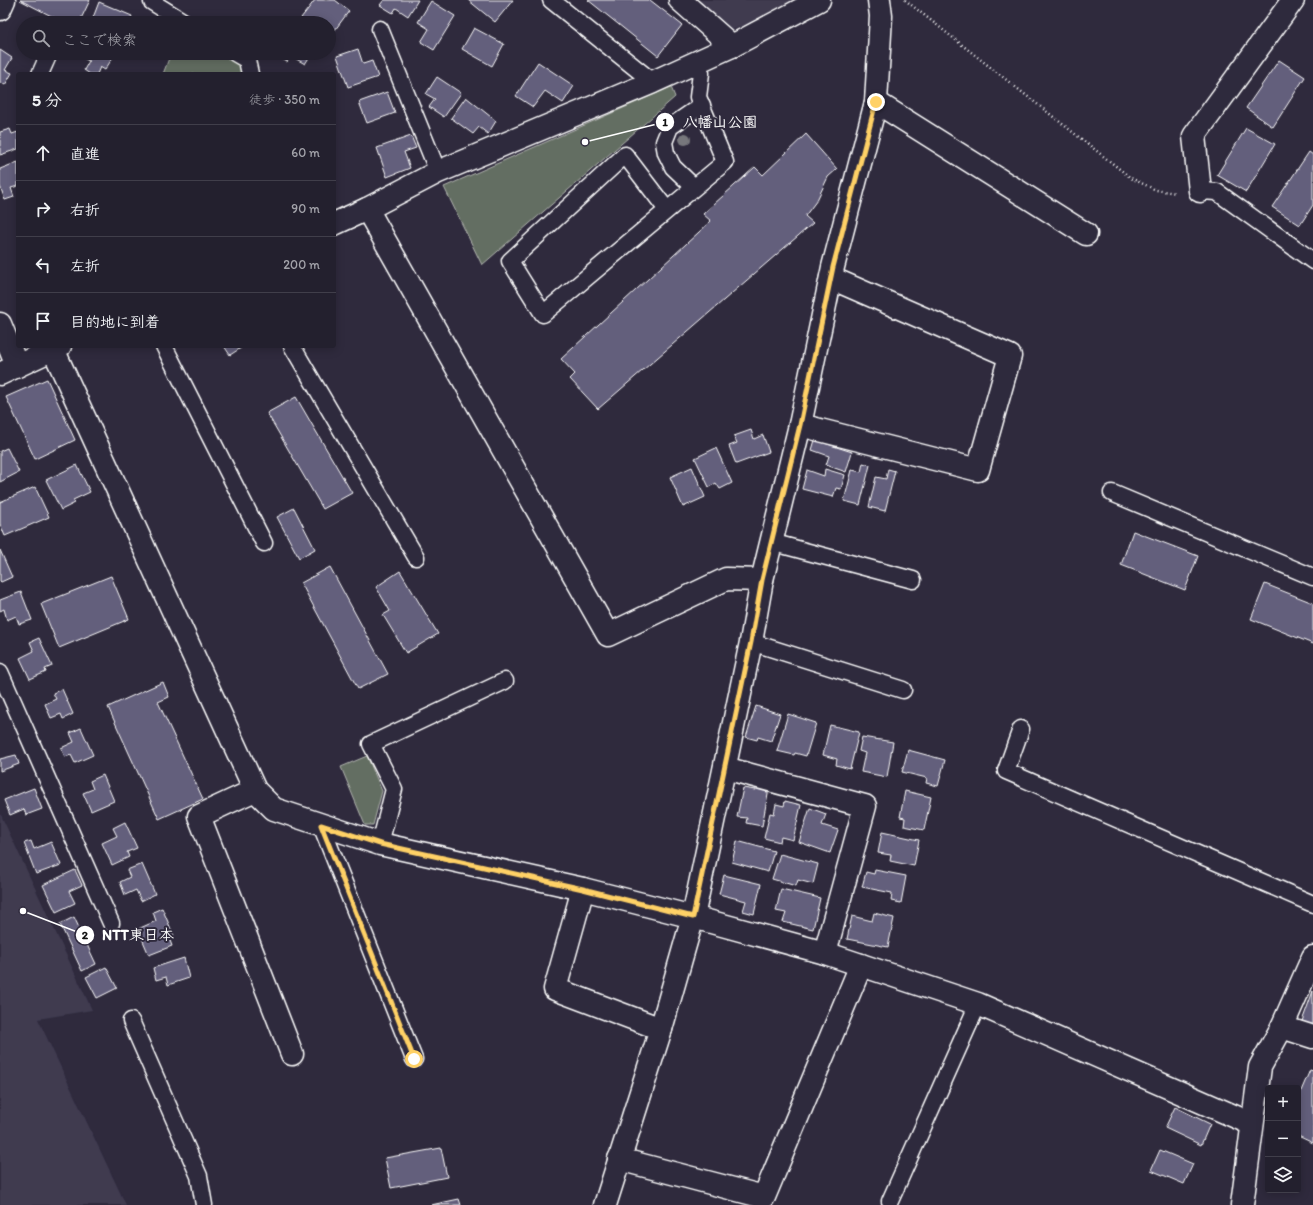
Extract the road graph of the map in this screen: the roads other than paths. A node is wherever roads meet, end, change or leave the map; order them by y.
1 (4, 0) edge
2 (551, 0) edge
3 (680, 0) edge
4 (819, 0) edge
5 (879, 0) edge
6 (1293, 0) edge
7 (152, 2) dead end
8 (0, 9) edge
9 (175, 16) edge
10 (380, 28) dead end
11 (732, 46) junction
12 (46, 60) edge
13 (247, 60) edge
14 (696, 62) junction
15 (41, 72) edge
16 (250, 72) edge
17 (653, 82) junction
18 (876, 102) junction
19 (702, 105) junction
20 (438, 172) junction
21 (694, 187) junction
22 (1200, 191) joint
23 (367, 209) junction
24 (667, 210) junction
25 (336, 223) edge
26 (1086, 234) dead end
27 (1313, 261) edge
28 (831, 278) junction
29 (0, 324) edge
30 (57, 348) edge
31 (165, 348) edge
32 (293, 348) edge
33 (8, 370) edge
34 (800, 425) junction
35 (1112, 493) dead end
36 (771, 542) junction
37 (264, 543) dead end
38 (416, 557) dead end
39 (1313, 577) edge
40 (762, 580) junction
41 (913, 580) dead end
42 (751, 642) junction
43 (0, 672) edge
44 (505, 681) dead end
45 (903, 690) dead end
46 (1021, 729) dead end
47 (725, 768) junction
48 (255, 790) junction
49 (321, 825) junction
50 (380, 844) junction
51 (583, 889) junction
52 (1313, 904) edge
53 (693, 917) junction
54 (112, 923) dead end
55 (825, 953) junction
56 (1313, 957) edge
57 (862, 965) junction
58 (978, 1004) junction
59 (131, 1021) dead end
60 (1282, 1027) junction
61 (661, 1029) junction
62 (1313, 1037) edge
63 (292, 1054) dead end
64 (414, 1059) dead end
65 (1252, 1124) junction
66 (619, 1159) junction
67 (890, 1201) dead end
68 (204, 1205) edge
69 (605, 1205) edge
70 (1242, 1205) edge

1 - 8 street
2 - 17 lane
3 - 11 street
4 - 11 street
5 - 18 street
6 - 22 street
7 - 9 lane
10 - 20 lane
11 - 14 street
12 - 15 lane
13 - 16 lane
14 - 17 street
14 - 19 lane
17 - 20 street
18 - 26 street
18 - 28 street
19 - 21 lane
19 - 21 lane
20 - 23 street
21 - 24 lane
22 - 27 lane
23 - 25 street
23 - 40 street
24 - 24 lane
28 - 34 street
28 - 34 street
29 - 33 street
30 - 33 street
30 - 48 street
31 - 37 lane
32 - 38 lane
34 - 36 street
35 - 39 lane
36 - 40 street
36 - 41 lane
40 - 42 street
42 - 45 lane
42 - 47 street
43 - 54 lane
44 - 50 lane
46 - 52 lane
47 - 53 street
47 - 55 street
48 - 49 street
48 - 63 street
49 - 50 street
49 - 64 lane
50 - 51 street
51 - 53 street
51 - 61 street
53 - 55 street
53 - 61 street
55 - 57 street
56 - 60 street
57 - 58 street
57 - 66 street
58 - 65 street
58 - 67 lane
59 - 68 lane
60 - 62 street
60 - 65 street
61 - 66 street
65 - 70 street
66 - 69 street

